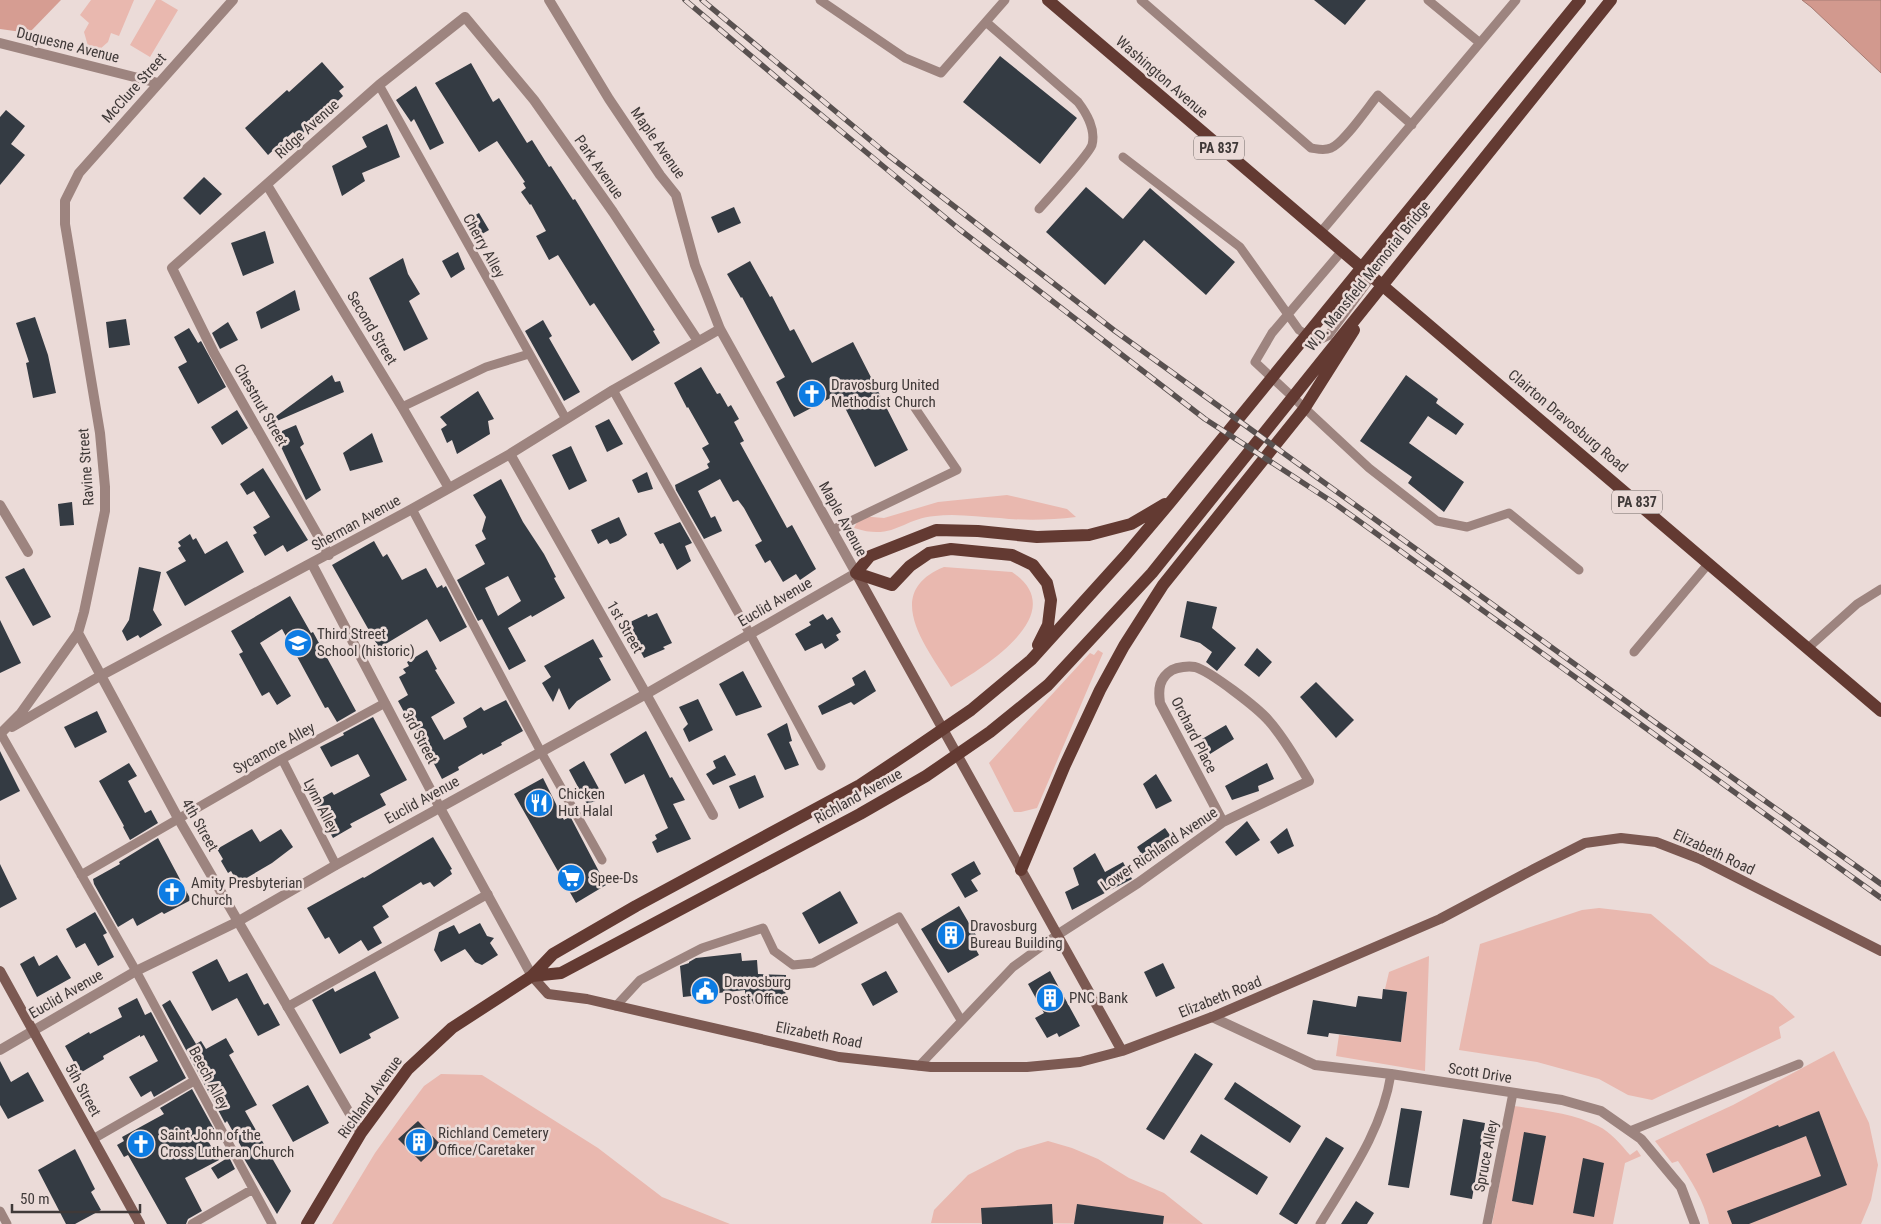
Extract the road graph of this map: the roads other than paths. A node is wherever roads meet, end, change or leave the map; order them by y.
1 (232, 0) edge
2 (549, 0) edge
3 (820, 0) edge
4 (1005, 0) edge
5 (1048, 0) edge
6 (1141, 0) edge
7 (1428, 0) edge
8 (1516, 0) edge
9 (1580, 0) edge
10 (1611, 0) edge
11 (465, 16) joint
12 (986, 22) junction
13 (0, 43) edge
14 (1480, 43) junction
15 (158, 83) junction
16 (379, 85) junction
17 (1412, 125) junction
18 (1123, 157) dead end
19 (267, 185) junction
20 (66, 201) joint
21 (1039, 209) dead end
22 (1320, 234) junction
23 (1341, 252) junction
24 (172, 268) joint
25 (1391, 272) junction
26 (1371, 277) junction
27 (1392, 294) joint
28 (1287, 315) junction
29 (720, 330) junction
30 (698, 341) junction
31 (529, 354) junction
32 (614, 390) junction
33 (402, 407) junction
34 (915, 408) dead end
35 (566, 419) junction
36 (510, 454) junction
37 (449, 488) junction
38 (1174, 499) junction
39 (0, 505) edge
40 (412, 509) junction
41 (832, 530) junction
42 (28, 552) dead end
43 (329, 555) junction
44 (1125, 556) joint
45 (1710, 563) junction
46 (312, 564) junction
47 (1579, 570) dead end
48 (856, 573) junction
49 (1152, 573) joint
50 (1881, 589) edge
51 (78, 633) junction
52 (750, 634) junction
53 (1808, 648) junction
54 (1634, 652) dead end
55 (1031, 660) junction
56 (100, 676) junction
57 (646, 694) junction
58 (385, 703) junction
59 (1881, 712) edge
60 (0, 734) edge
61 (541, 752) junction
62 (282, 759) junction
63 (821, 766) dead end
64 (1309, 781) joint
65 (440, 808) junction
66 (712, 816) dead end
67 (178, 818) junction
68 (1223, 822) junction
69 (602, 860) dead end
70 (336, 865) junction
71 (1021, 870) junction
72 (81, 875) junction
73 (488, 894) junction
74 (237, 922) junction
75 (1057, 935) junction
76 (1881, 951) edge
77 (136, 971) junction
78 (0, 972) edge
79 (532, 976) junction
80 (287, 1006) junction
81 (616, 1006) junction
82 (1212, 1017) junction
83 (961, 1020) junction
84 (34, 1031) junction
85 (0, 1050) edge
86 (1122, 1051) junction
87 (1799, 1064) dead end
88 (919, 1066) junction
89 (1391, 1074) junction
90 (194, 1081) junction
91 (1512, 1093) junction
92 (1630, 1131) junction
93 (361, 1133) junction
94 (93, 1139) junction
95 (253, 1189) junction
96 (0, 1211) edge
97 (7, 1224) edge
98 (140, 1224) edge
99 (192, 1224) edge
100 (272, 1224) edge
101 (308, 1224) edge
102 (1320, 1224) edge
103 (1487, 1224) edge
104 (1695, 1224) edge

1 - 15 street, McClure Street
2 - 29 street, Maple Avenue
3 - 12 lane
4 - 12 lane
5 - 22 main road, Washington Avenue / PA 837
6 - 17 lane
7 - 14 lane
8 - 14 lane
9 - 38 main road, W.D. Mansfield Memorial Bridge
10 - 25 main road, W.D. Mansfield Memorial Bridge
11 - 16 street, Ridge Avenue
11 - 30 street, Park Avenue
12 - 21 lane
13 - 15 street, Duquesne Avenue
14 - 17 lane
15 - 20 street, McClure Street
16 - 19 street, Ridge Avenue
16 - 31 lane, Cherry Alley
17 - 22 lane
18 - 28 lane
19 - 24 street, Ridge Avenue
19 - 33 street, Second Street
20 - 51 street, Ravine Street
22 - 23 main road, Washington Avenue / PA 837
23 - 26 main road, Washington Avenue / PA 837
23 - 28 lane
24 - 43 street, Chestnut Street
25 - 49 main road, W.D. Mansfield Memorial Bridge
25 - 71 main road
26 - 27 main road, Washington Avenue / PA 837
26 - 28 lane
27 - 45 main road, Clairton Dravosburg Road / PA 837
28 - 47 lane
29 - 30 street, Sherman Avenue
29 - 41 street, Maple Avenue
30 - 32 street, Sherman Avenue
31 - 33 lane
31 - 35 lane, Cherry Alley
32 - 35 street, Sherman Avenue
32 - 52 lane
33 - 37 street, Second Street
34 - 41 lane
35 - 36 street, Sherman Avenue
36 - 37 street, Sherman Avenue
36 - 57 street, 1st Street
37 - 40 street, Sherman Avenue
38 - 44 main road, W.D. Mansfield Memorial Bridge
38 - 48 main road
39 - 42 street
40 - 43 street, Sherman Avenue
40 - 61 lane
41 - 48 street, Maple Avenue
43 - 46 street, Sherman Avenue
44 - 55 main road, Richland Avenue
45 - 53 main road, Clairton Dravosburg Road / PA 837
45 - 54 lane
46 - 56 street, Sherman Avenue
46 - 58 street, 3rd Street
48 - 52 street, Euclid Avenue
48 - 55 main road
48 - 71 main road, Maple Avenue
49 - 79 main road, Richland Avenue
50 - 53 lane
51 - 56 street, 4th Street
51 - 60 street, Ravine Street
52 - 57 street, Euclid Avenue
52 - 63 lane
53 - 59 main road, Clairton Dravosburg Road / PA 837
55 - 79 main road, Richland Avenue
56 - 60 street, Sherman Avenue
56 - 67 street, 4th Street
57 - 61 street, Euclid Avenue
57 - 66 street, 1st Street
58 - 62 lane, Sycamore Alley
58 - 65 street, 3rd Street
60 - 72 lane, Beech Alley
61 - 65 street, Euclid Avenue
61 - 69 lane
62 - 67 lane, Sycamore Alley
62 - 70 lane, Lynn Alley
64 - 68 street, Lower Richland Avenue
64 - 68 street, Orchard Place
65 - 70 street, Euclid Avenue
65 - 73 street, 3rd Street
67 - 72 lane, Sycamore Alley
67 - 74 street, 4th Street
68 - 75 street, Lower Richland Avenue
70 - 74 street, Euclid Avenue
71 - 75 main road, Maple Avenue
72 - 77 lane, Beech Alley
73 - 79 street, 3rd Street
73 - 80 lane
74 - 77 street, Euclid Avenue
74 - 80 street, 4th Street
75 - 83 lane
75 - 86 main road, Maple Avenue
76 - 82 main road, Elizabeth Road
77 - 84 street, Euclid Avenue
77 - 90 lane, Beech Alley
78 - 84 main road, 5th Street
79 - 81 main road, Elizabeth Road
79 - 93 main road, Richland Avenue
80 - 93 street, 4th Street
81 - 83 lane
81 - 88 main road, Elizabeth Road
82 - 86 main road, Elizabeth Road
82 - 89 street, Scott Drive
83 - 88 lane
84 - 85 street, Euclid Avenue
84 - 94 main road, 5th Street
86 - 88 main road, Elizabeth Road
87 - 92 lane
89 - 91 street, Scott Drive
89 - 102 lane
90 - 94 lane
90 - 95 lane, Beech Alley
91 - 92 street, Scott Drive
91 - 103 lane, Spruce Alley
92 - 104 street, Scott Drive
93 - 101 main road, Richland Avenue
94 - 98 main road, 5th Street
95 - 99 lane
95 - 100 lane, Beech Alley
96 - 97 lane

